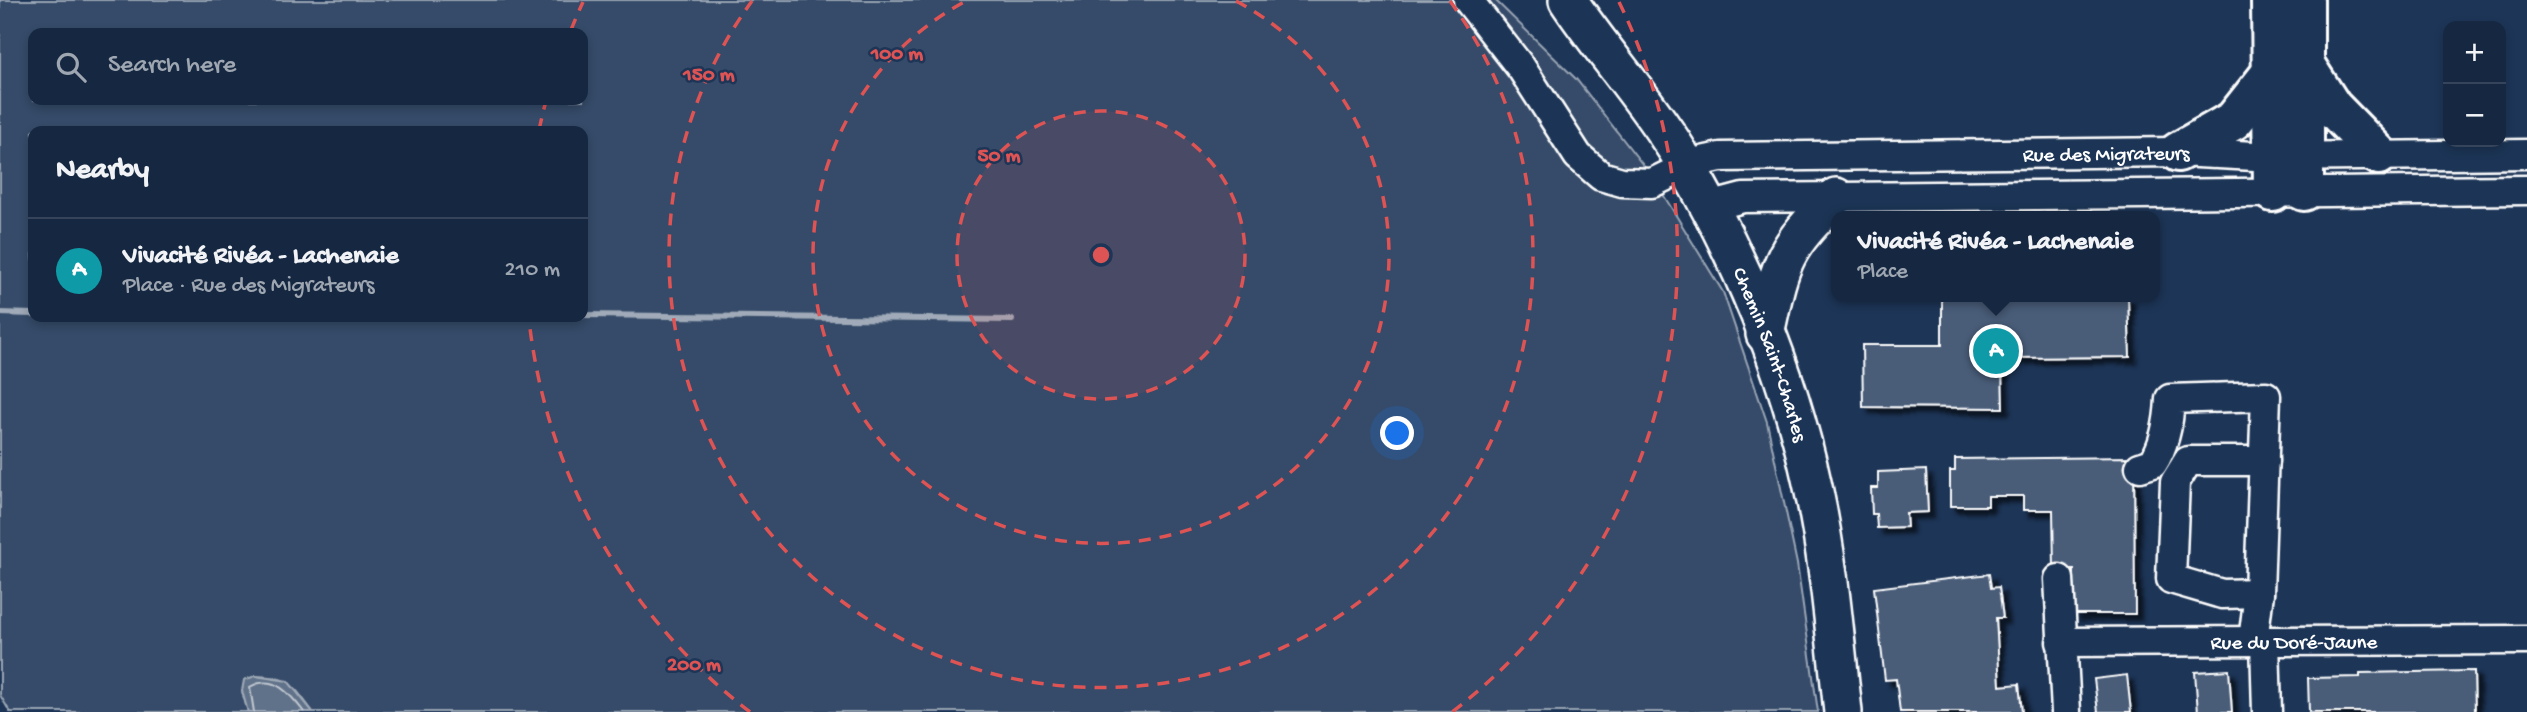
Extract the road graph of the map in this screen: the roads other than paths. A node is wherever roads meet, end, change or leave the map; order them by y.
1 (1468, 0) edge
2 (2271, 0) edge
3 (2304, 0) edge
4 (1564, 1) edge
5 (2289, 69) junction
6 (2178, 152) junction
7 (2379, 155) junction
8 (2527, 155) edge
9 (1686, 166) junction
10 (2289, 174) junction
11 (2527, 190) edge
12 (1836, 197) junction
13 (2081, 205) edge
14 (1709, 207) junction
15 (1765, 334) junction
16 (2264, 461) junction
17 (2140, 467) dead end
18 (2059, 579) dead end
19 (2259, 593) junction
20 (2527, 640) edge
21 (2259, 641) junction
22 (2061, 642) junction
23 (1843, 712) edge
24 (2066, 712) edge
25 (2267, 712) edge

1 - 9 street, Rue des Migrateurs
2 - 5 highway
3 - 5 highway
4 - 9 main road, Chemin Saint-Charles
5 - 6 highway
5 - 7 highway
5 - 10 highway
6 - 9 street, Rue des Migrateurs
6 - 10 street, Rue des Migrateurs
7 - 8 street, Rue des Migrateurs
7 - 10 street, Rue des Migrateurs
9 - 14 main road, Chemin Saint-Charles
10 - 11 street, Rue des Migrateurs
10 - 13 street, Rue des Migrateurs
12 - 13 street, Rue des Migrateurs
12 - 14 street, Rue des Migrateurs
12 - 15 main road
14 - 15 main road, Chemin Saint-Charles
15 - 23 main road, Chemin Saint-Charles
16 - 17 street
16 - 19 street
16 - 19 street
18 - 22 street
19 - 21 street
20 - 21 street, Rue du Doré-Jaune
21 - 22 street, Rue du Doré-Jaune
21 - 25 street
22 - 24 street

